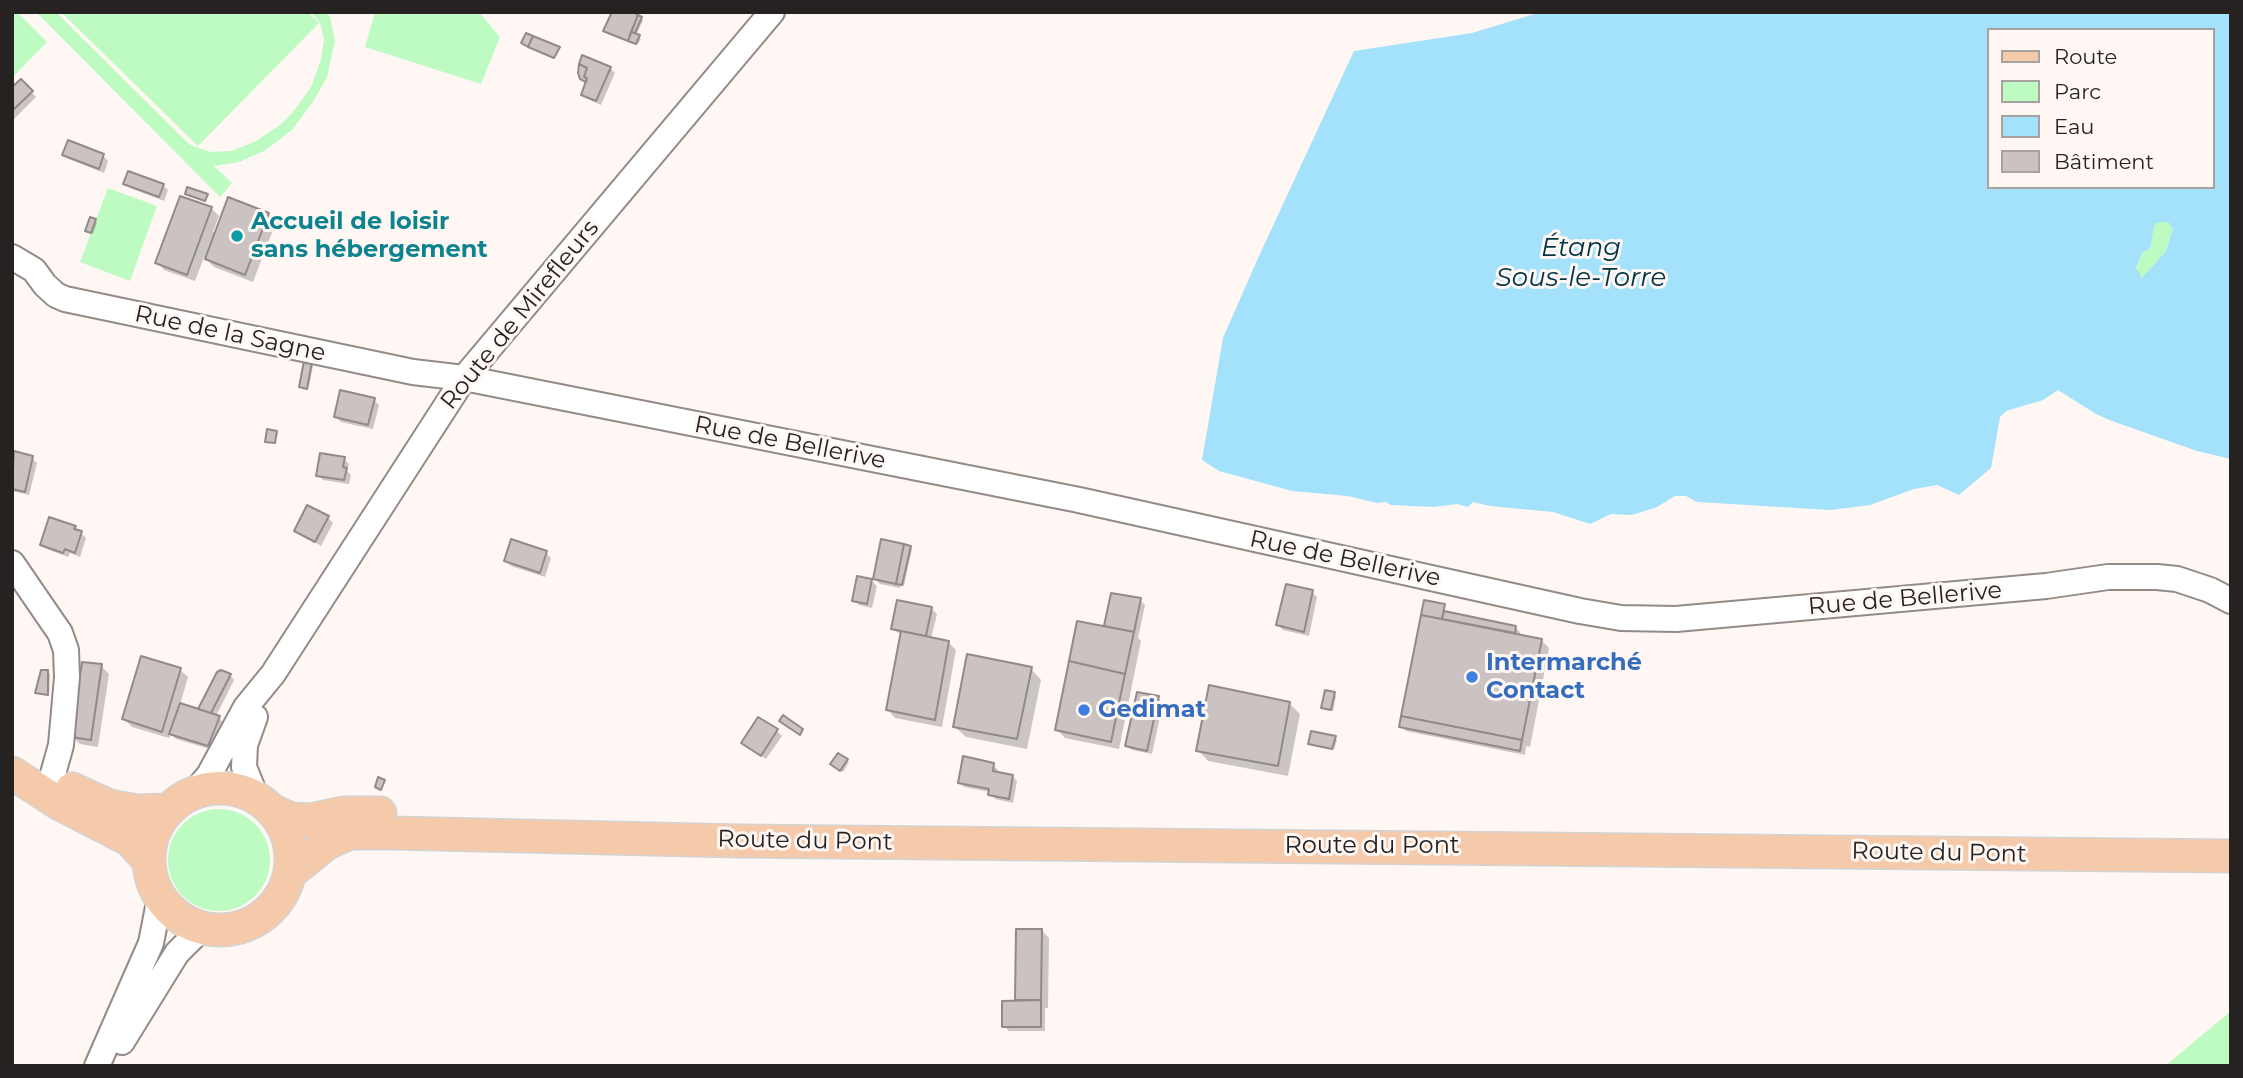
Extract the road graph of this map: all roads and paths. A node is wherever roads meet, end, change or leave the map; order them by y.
1 (772, 12) edge
2 (12, 257) edge
3 (464, 378) junction
4 (12, 563) edge
5 (2231, 601) edge
6 (273, 674) junction
7 (12, 772) edge
8 (51, 781) junction
9 (194, 793) junction
10 (265, 804) junction
11 (168, 810) junction
12 (513, 837) junction
13 (2231, 856) edge
14 (149, 861) junction
15 (290, 872) junction
16 (160, 897) junction
17 (202, 928) junction
18 (97, 1066) edge
19 (106, 1066) edge

1 - 3 street, Route de Mirefleurs
2 - 3 street, Rue de la Sagne
3 - 5 street, Rue de Bellerive
3 - 6 street, Route de Mirefleurs
4 - 8 street
6 - 9 street, Route de Mirefleurs
6 - 10 street, Route de Mirefleurs
7 - 8 main road
7 - 14 main road
8 - 11 main road
9 - 10 main road
9 - 11 main road
10 - 12 main road, Route du Pont
10 - 15 main road
11 - 14 main road
12 - 13 main road, Route du Pont
12 - 15 main road, Route du Pont
14 - 16 main road
15 - 17 main road
16 - 17 main road
16 - 18 street
17 - 19 street

